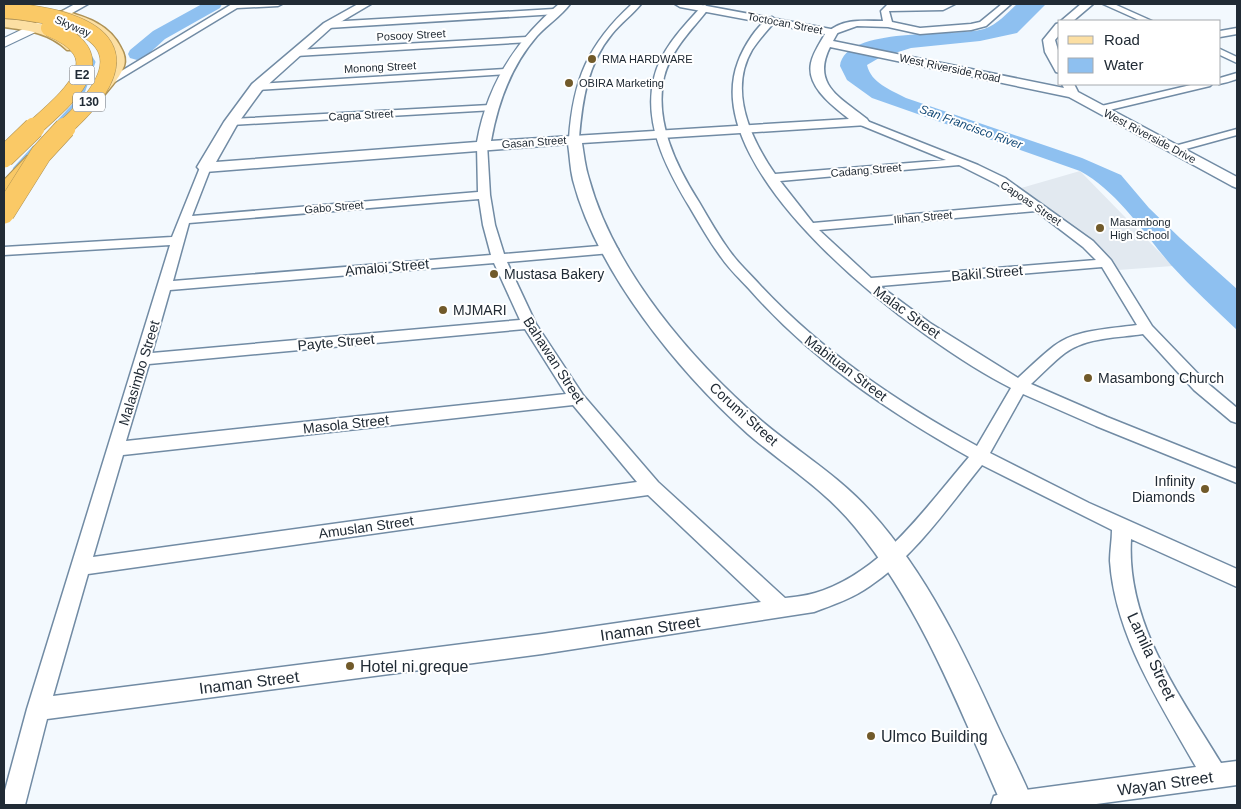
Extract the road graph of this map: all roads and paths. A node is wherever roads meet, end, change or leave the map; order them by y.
1 (82, 4) edge
2 (278, 4) edge
3 (366, 4) edge
4 (565, 4) edge
5 (637, 4) edge
6 (680, 4) edge
7 (951, 4) edge
8 (1007, 4) edge
9 (1088, 4) edge
10 (1107, 4) edge
11 (234, 5) edge
12 (4, 8) edge
13 (705, 8) junction
14 (554, 12) junction
15 (60, 15) junction
16 (4, 19) edge
17 (772, 20) junction
18 (1067, 20) edge
19 (1146, 20) edge
20 (4, 23) edge
21 (888, 24) junction
22 (328, 26) junction
23 (34, 28) junction
24 (1058, 29) edge
25 (1237, 31) edge
26 (1221, 34) edge
27 (829, 37) junction
28 (527, 40) junction
29 (4, 43) edge
30 (1221, 52) edge
31 (296, 53) junction
32 (1237, 60) edge
33 (1058, 64) edge
34 (505, 72) junction
35 (1237, 76) edge
36 (1221, 80) edge
37 (105, 84) junction
38 (1203, 85) edge
39 (257, 87) junction
40 (1070, 89) edge
41 (490, 108) junction
42 (1102, 109) junction
43 (231, 122) junction
44 (862, 122) junction
45 (743, 129) junction
46 (1237, 132) edge
47 (661, 134) junction
48 (574, 139) junction
49 (47, 145) junction
50 (483, 146) junction
51 (1174, 149) junction
52 (4, 157) edge
53 (4, 162) edge
54 (961, 162) junction
55 (205, 167) junction
56 (771, 178) junction
57 (1237, 183) edge
58 (4, 192) edge
59 (484, 195) junction
60 (4, 201) edge
61 (1039, 207) junction
62 (4, 214) edge
63 (184, 220) junction
64 (808, 227) junction
65 (178, 240) junction
66 (610, 249) junction
67 (4, 251) edge
68 (499, 258) junction
69 (1106, 264) junction
70 (867, 283) junction
71 (164, 286) junction
72 (529, 324) junction
73 (1148, 329) junction
74 (143, 359) junction
75 (1020, 385) junction
76 (577, 399) junction
77 (1237, 417) edge
78 (116, 450) junction
79 (980, 456) junction
80 (1237, 476) edge
81 (652, 488) junction
82 (1122, 527) junction
83 (893, 556) junction
84 (81, 567) junction
85 (1237, 578) edge
86 (782, 609) junction
87 (38, 709) junction
88 (1226, 775) edge
89 (13, 805) edge
90 (1013, 805) edge

1 - 15 street
2 - 11 street
3 - 22 street, Malasimbo Street
4 - 14 street, Bahawan Street
5 - 48 street, Corumi Street
6 - 13 street, Toctocan Street
7 - 21 street
8 - 21 street
9 - 18 street
10 - 19 street
11 - 37 street
12 - 15 main road, 130
12 - 49 highway, Skyway / E2, bridge
13 - 17 street, Toctocan Street
13 - 47 street, Mabituan Street
14 - 22 street
14 - 28 street, Bahawan Street
15 - 23 main road
15 - 37 main road, 130
16 - 52 highway, Skyway / E2, bridge
17 - 27 street, Toctocan Street
17 - 45 street, Malac Street
20 - 23 main road, 130
21 - 27 street
22 - 31 street, Malasimbo Street
23 - 29 main road
23 - 53 main road, 130
24 - 33 street
25 - 26 street
27 - 40 street, West Riverside Road
27 - 44 street, Capoas Street
28 - 31 street, Posooy Street
28 - 34 street, Bahawan Street
30 - 32 street
31 - 39 street, Malasimbo Street
34 - 39 street, Monong Street
34 - 41 street, Bahawan Street
35 - 36 street
37 - 60 main road, 130
38 - 42 street
39 - 43 street, Malasimbo Street
40 - 42 street, West Riverside Drive
41 - 43 street, Cagna Street
41 - 50 street, Bahawan Street
42 - 51 street, West Riverside Drive
43 - 55 street, Malasimbo Street
44 - 45 street, Gasan Street
44 - 54 street, Capoas Street
45 - 47 street, Gasan Street
45 - 56 street, Malac Street
46 - 51 street
47 - 48 street, Gasan Street
47 - 79 street, Mabituan Street
48 - 50 street, Gasan Street
48 - 66 street, Corumi Street
49 - 58 highway, Skyway / E2, bridge
49 - 62 highway, Skyway / E2, bridge
50 - 55 street, Gasan Street
50 - 59 street, Bahawan Street
51 - 57 street, West Riverside Drive
54 - 56 street, Cadang Street
54 - 61 street, Capoas Street
55 - 63 street, Malasimbo Street
56 - 64 street, Malac Street
59 - 63 street, Gabo Street
59 - 68 street, Bahawan Street
61 - 64 street, Ilihan Street
61 - 69 street, Capoas Street
63 - 65 street, Malasimbo Street
64 - 70 street, Malac Street
65 - 67 street
65 - 71 street, Malasimbo Street
66 - 68 street, Amaloi Street
66 - 83 street, Corumi Street
68 - 71 street, Amaloi Street
68 - 72 street, Bahawan Street
69 - 70 street, Bakil Street
69 - 73 street, Capoas Street
70 - 75 street, Malac Street
71 - 74 street, Malasimbo Street
72 - 74 street, Payte Street
72 - 76 street, Bahawan Street
73 - 75 street, Inaman Street
73 - 77 street, Capoas Street
74 - 78 street, Malasimbo Street
75 - 79 street, Inaman Street
75 - 80 street, Malac Street
76 - 78 street, Masola Street
76 - 81 street, Bahawan Street
78 - 84 street, Malasimbo Street
79 - 82 street, Mabituan Street
79 - 83 street, Inaman Street
81 - 84 street, Amuslan Street
81 - 86 street, Bahawan Street
82 - 85 street, Mabituan Street
82 - 88 street, Lamila Street
83 - 86 street, Inaman Street
83 - 90 street, Corumi Street
84 - 87 street, Malasimbo Street
86 - 87 street, Inaman Street
87 - 89 street, Malasimbo Street
88 - 90 street, Wayan Street

